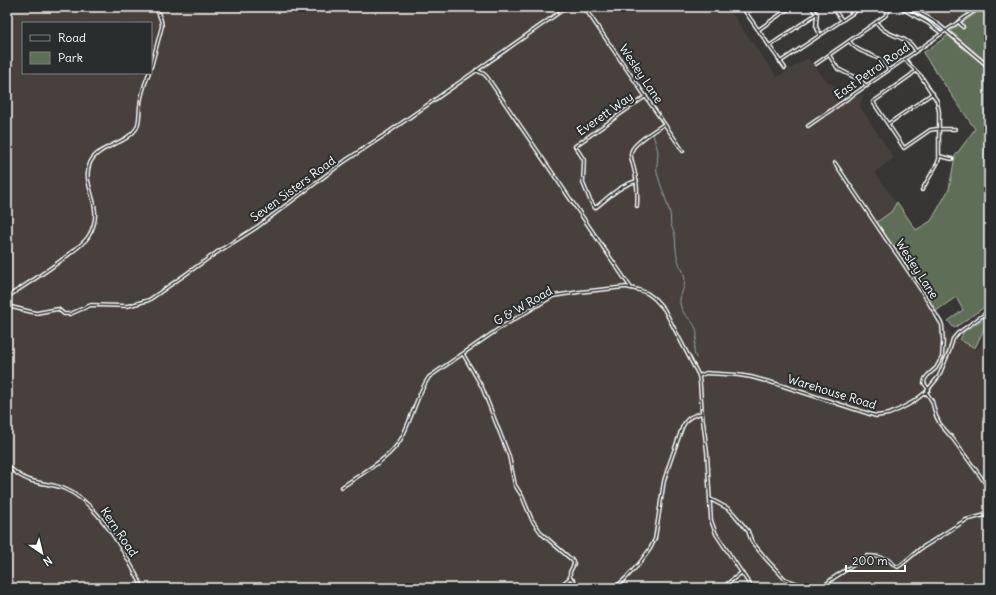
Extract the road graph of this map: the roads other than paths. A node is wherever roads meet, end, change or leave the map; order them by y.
1 (156, 7) edge
2 (567, 7) edge
3 (586, 7) edge
4 (742, 7) edge
5 (755, 7) edge
6 (791, 7) edge
7 (811, 7) edge
8 (832, 7) edge
9 (841, 7) edge
10 (862, 7) edge
11 (891, 7) edge
12 (899, 7) edge
13 (908, 7) edge
14 (980, 7) edge
15 (854, 12) junction
16 (746, 13) junction
17 (816, 14) junction
18 (842, 20) junction
19 (876, 22) junction
20 (959, 22) junction
21 (963, 27) dead end
22 (758, 30) junction
23 (946, 31) junction
24 (942, 34) junction
25 (820, 35) junction
26 (849, 41) junction
27 (769, 46) junction
28 (916, 51) junction
29 (829, 55) junction
30 (905, 59) junction
31 (780, 62) junction
32 (152, 64) edge
33 (816, 64) dead end
34 (989, 67) edge
35 (785, 68) dead end
36 (476, 70) junction
37 (889, 71) junction
38 (915, 71) junction
39 (149, 74) edge
40 (867, 86) junction
41 (933, 93) junction
42 (646, 96) junction
43 (664, 124) junction
44 (888, 125) junction
45 (808, 126) dead end
46 (939, 128) junction
47 (955, 128) dead end
48 (683, 151) dead end
49 (939, 156) junction
50 (952, 159) dead end
51 (835, 163) dead end
52 (637, 181) junction
53 (922, 190) dead end
54 (637, 206) dead end
55 (631, 288) junction
56 (7, 297) edge
57 (7, 306) edge
58 (989, 311) edge
59 (463, 354) junction
60 (699, 376) junction
61 (929, 390) junction
62 (926, 392) junction
63 (702, 413) junction
64 (7, 465) edge
65 (342, 487) dead end
66 (989, 488) edge
67 (710, 499) junction
68 (989, 514) edge
69 (741, 573) junction
70 (570, 578) junction
71 (143, 588) edge
72 (557, 588) edge
73 (580, 588) edge
74 (614, 588) edge
75 (722, 588) edge
76 (752, 588) edge
77 (810, 588) edge
78 (822, 588) edge

1 - 32 street
2 - 36 street, Seven Sisters Road
3 - 42 street, Wesley Lane
4 - 16 street
5 - 16 street
6 - 22 street
7 - 17 street
8 - 18 street
9 - 15 street
10 - 15 street
11 - 19 street
12 - 24 street
13 - 23 street
14 - 20 street, East Petrol Road
15 - 18 street
16 - 22 street
17 - 25 street
17 - 27 street
18 - 25 street
19 - 26 street
19 - 28 street
20 - 21 street
20 - 23 street, East Petrol Road
22 - 27 street
23 - 24 street, East Petrol Road
23 - 34 street
24 - 28 street, East Petrol Road
25 - 31 street
26 - 29 street
26 - 37 street
27 - 31 street
28 - 30 street, East Petrol Road
29 - 33 street
29 - 40 street
30 - 37 street, East Petrol Road
30 - 38 street
31 - 35 street
36 - 55 street
36 - 57 street, Seven Sisters Road
37 - 40 street, East Petrol Road
38 - 41 street
38 - 44 street
39 - 56 street
40 - 45 street, East Petrol Road
41 - 44 street
41 - 46 street
42 - 43 street, Wesley Lane
42 - 52 street, Everett Way
43 - 48 street, Wesley Lane
43 - 52 street
44 - 46 street
46 - 47 street
46 - 49 street
49 - 50 street
49 - 53 street
51 - 61 street, Wesley Lane
52 - 54 street
55 - 59 street, G & W Road
55 - 60 street, G & W Road
58 - 61 street, Warehouse Road
59 - 65 street, G & W Road
59 - 70 street
60 - 62 street, Warehouse Road
60 - 63 street, G & W Road
61 - 62 street, Warehouse Road
62 - 66 street
63 - 67 street, G & W Road
63 - 74 street
64 - 71 street, Kern Road
67 - 69 street, G & W Road
67 - 77 street
68 - 78 street
69 - 75 street
69 - 76 street, G & W Road
70 - 72 street
70 - 73 street

